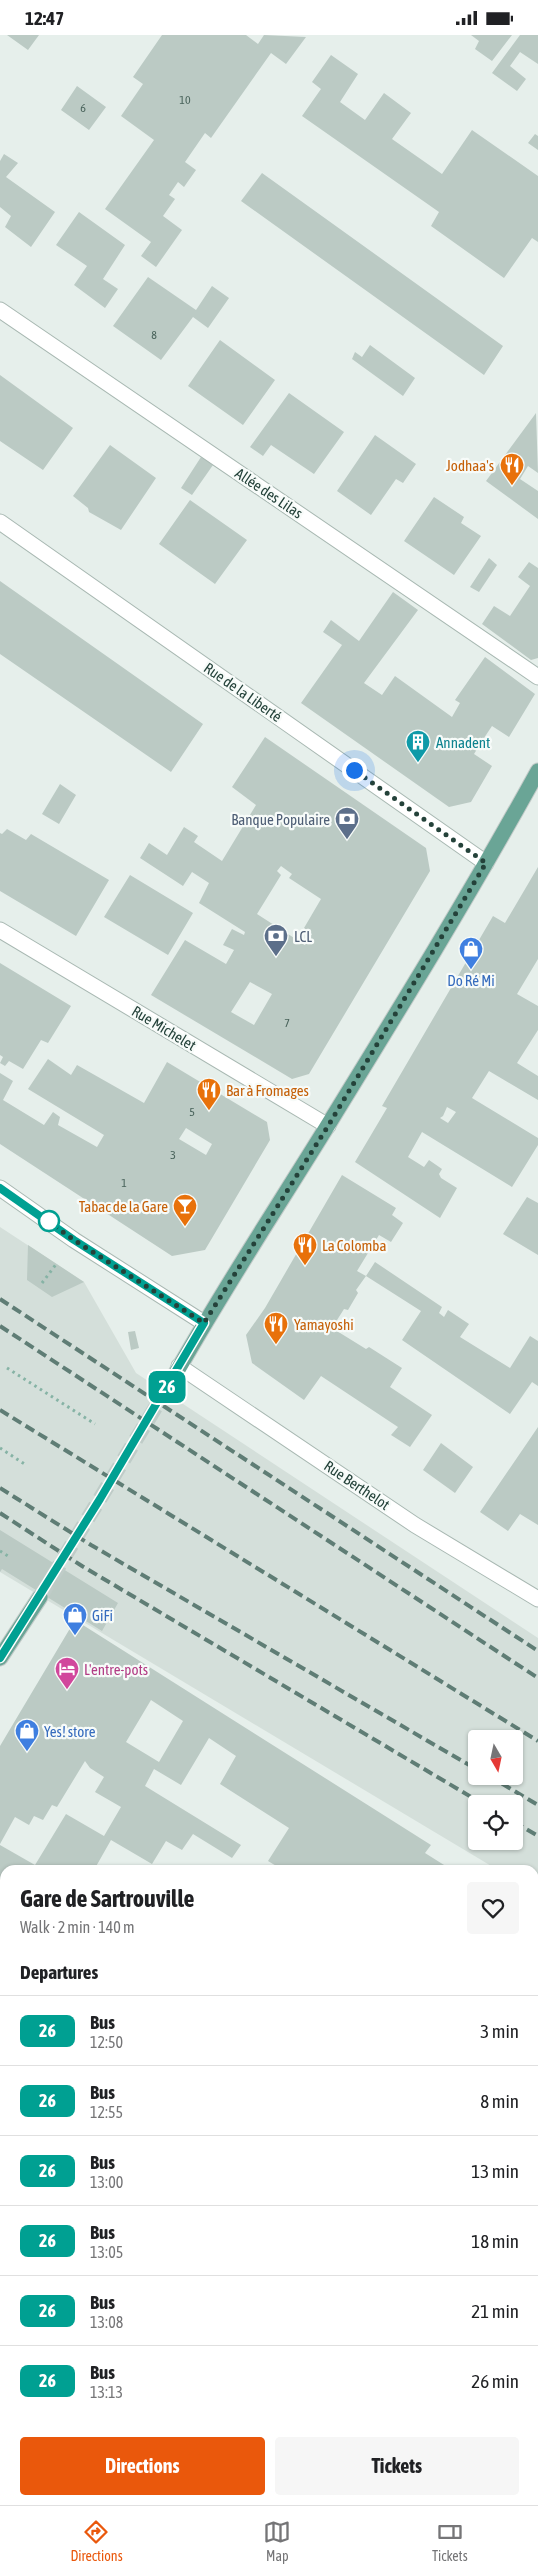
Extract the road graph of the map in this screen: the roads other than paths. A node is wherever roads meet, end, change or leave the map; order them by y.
1 (0, 310) edge
2 (0, 522) edge
3 (538, 677) edge
4 (538, 771) edge
5 (486, 863) junction
6 (0, 930) edge
7 (328, 1126) junction
8 (0, 1188) edge
9 (204, 1323) junction
10 (179, 1367) junction
11 (171, 1382) tunnel mouth
12 (40, 1597) tunnel mouth
13 (538, 1599) edge
14 (0, 1658) edge

1 - 3 street, Allée des Lilas
2 - 5 street, Rue de la Liberté
4 - 5 main road
5 - 7 main road
6 - 7 street, Rue Michelet
7 - 9 main road
8 - 9 street
9 - 10 main road
10 - 11 main road
10 - 13 street, Rue Berthelot
12 - 14 main road

